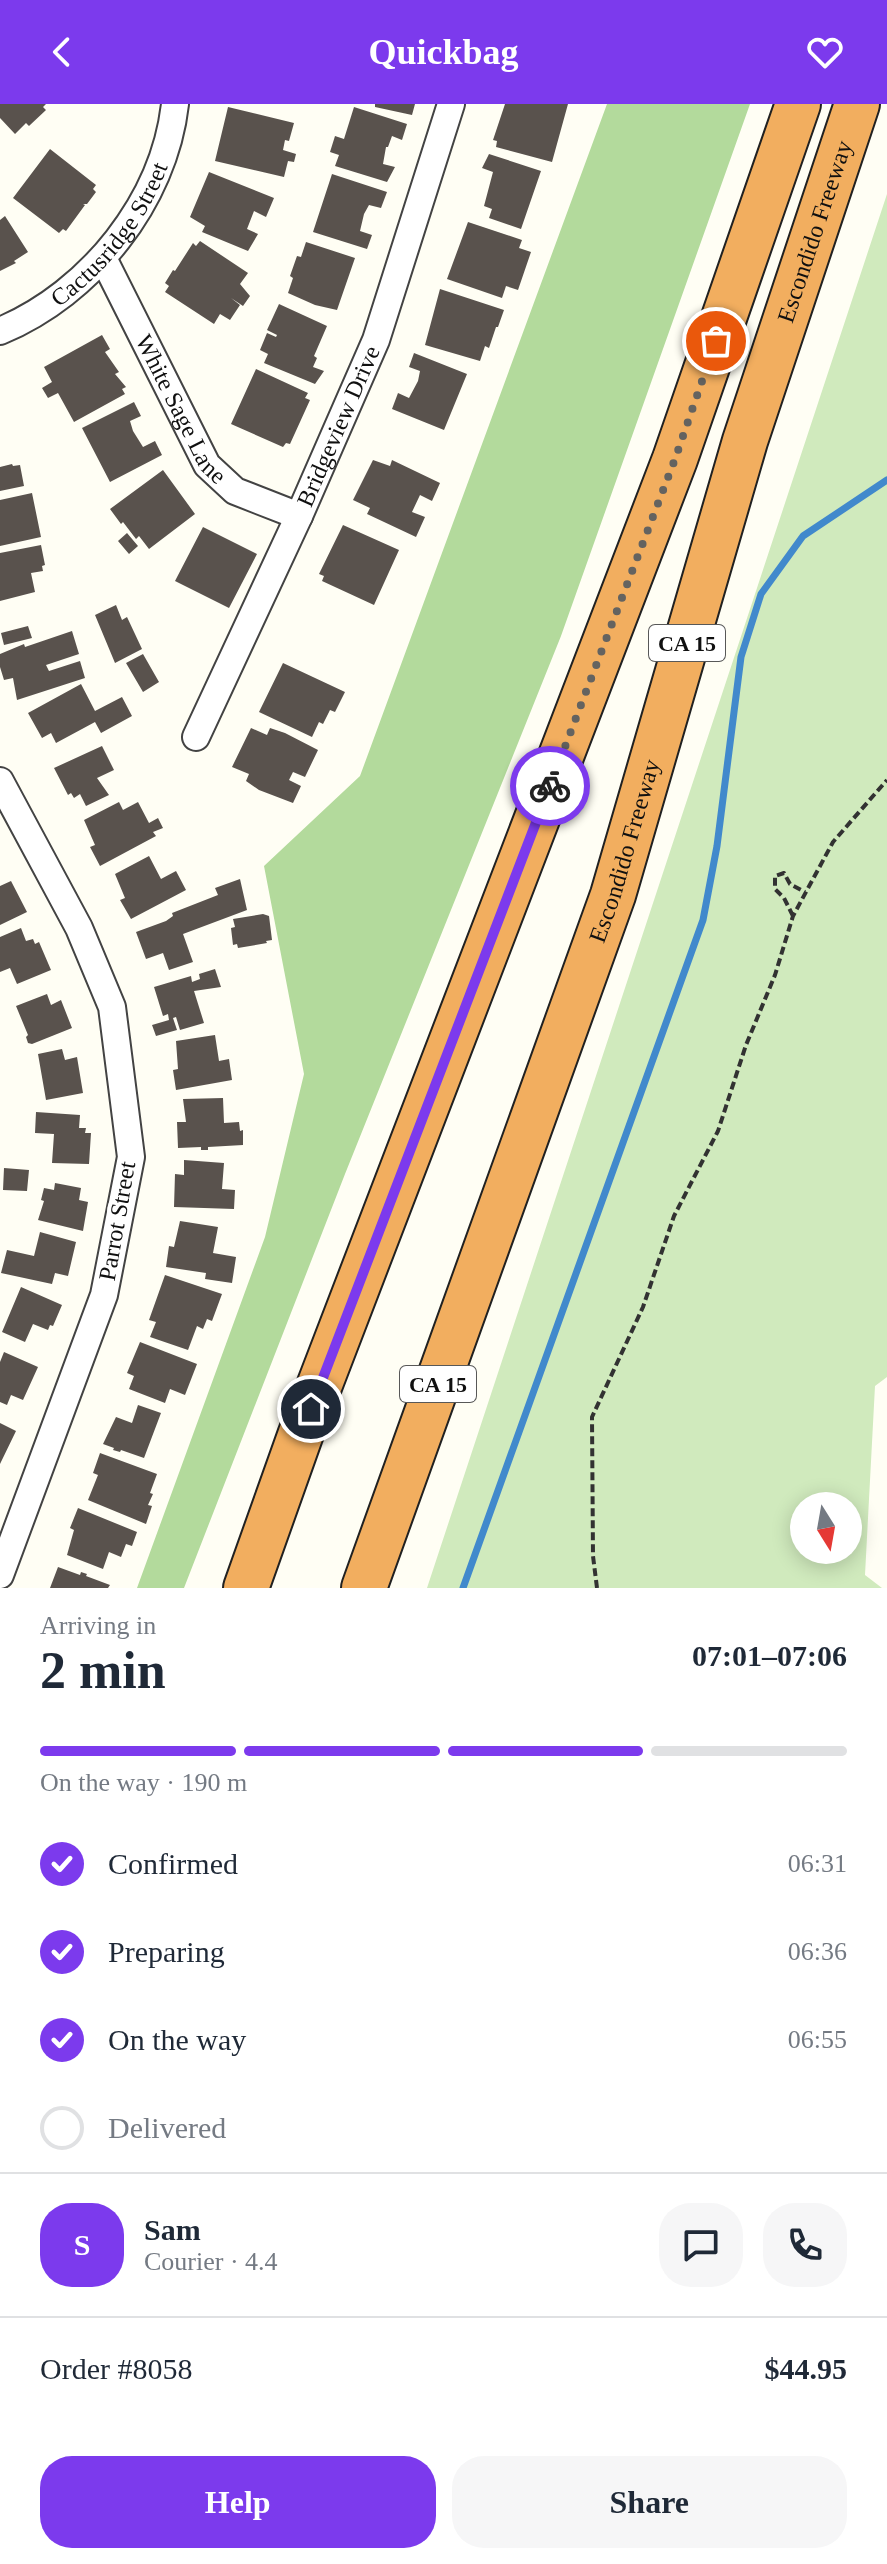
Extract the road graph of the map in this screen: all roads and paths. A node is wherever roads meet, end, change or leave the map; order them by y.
1 (175, 104) edge
2 (451, 104) edge
3 (798, 104) edge
4 (857, 104) edge
5 (103, 258) junction
6 (0, 331) edge
7 (299, 516) junction
8 (196, 737) dead end
9 (887, 780) edge
10 (0, 781) edge
11 (805, 892) junction
12 (793, 916) junction
13 (0, 1575) edge
14 (246, 1588) edge
15 (364, 1588) edge
16 (597, 1588) edge

1 - 5 street, Cactusridge Street
2 - 7 street, Bridgeview Drive
3 - 14 highway, CA 15
4 - 15 highway, Escondido Freeway / CA 15
5 - 6 street, Cactusridge Street
5 - 7 street, White Sage Lane
7 - 8 street, Bridgeview Drive
9 - 11 path
10 - 13 street, Parrot Street
11 - 12 path
11 - 12 path
12 - 16 path

